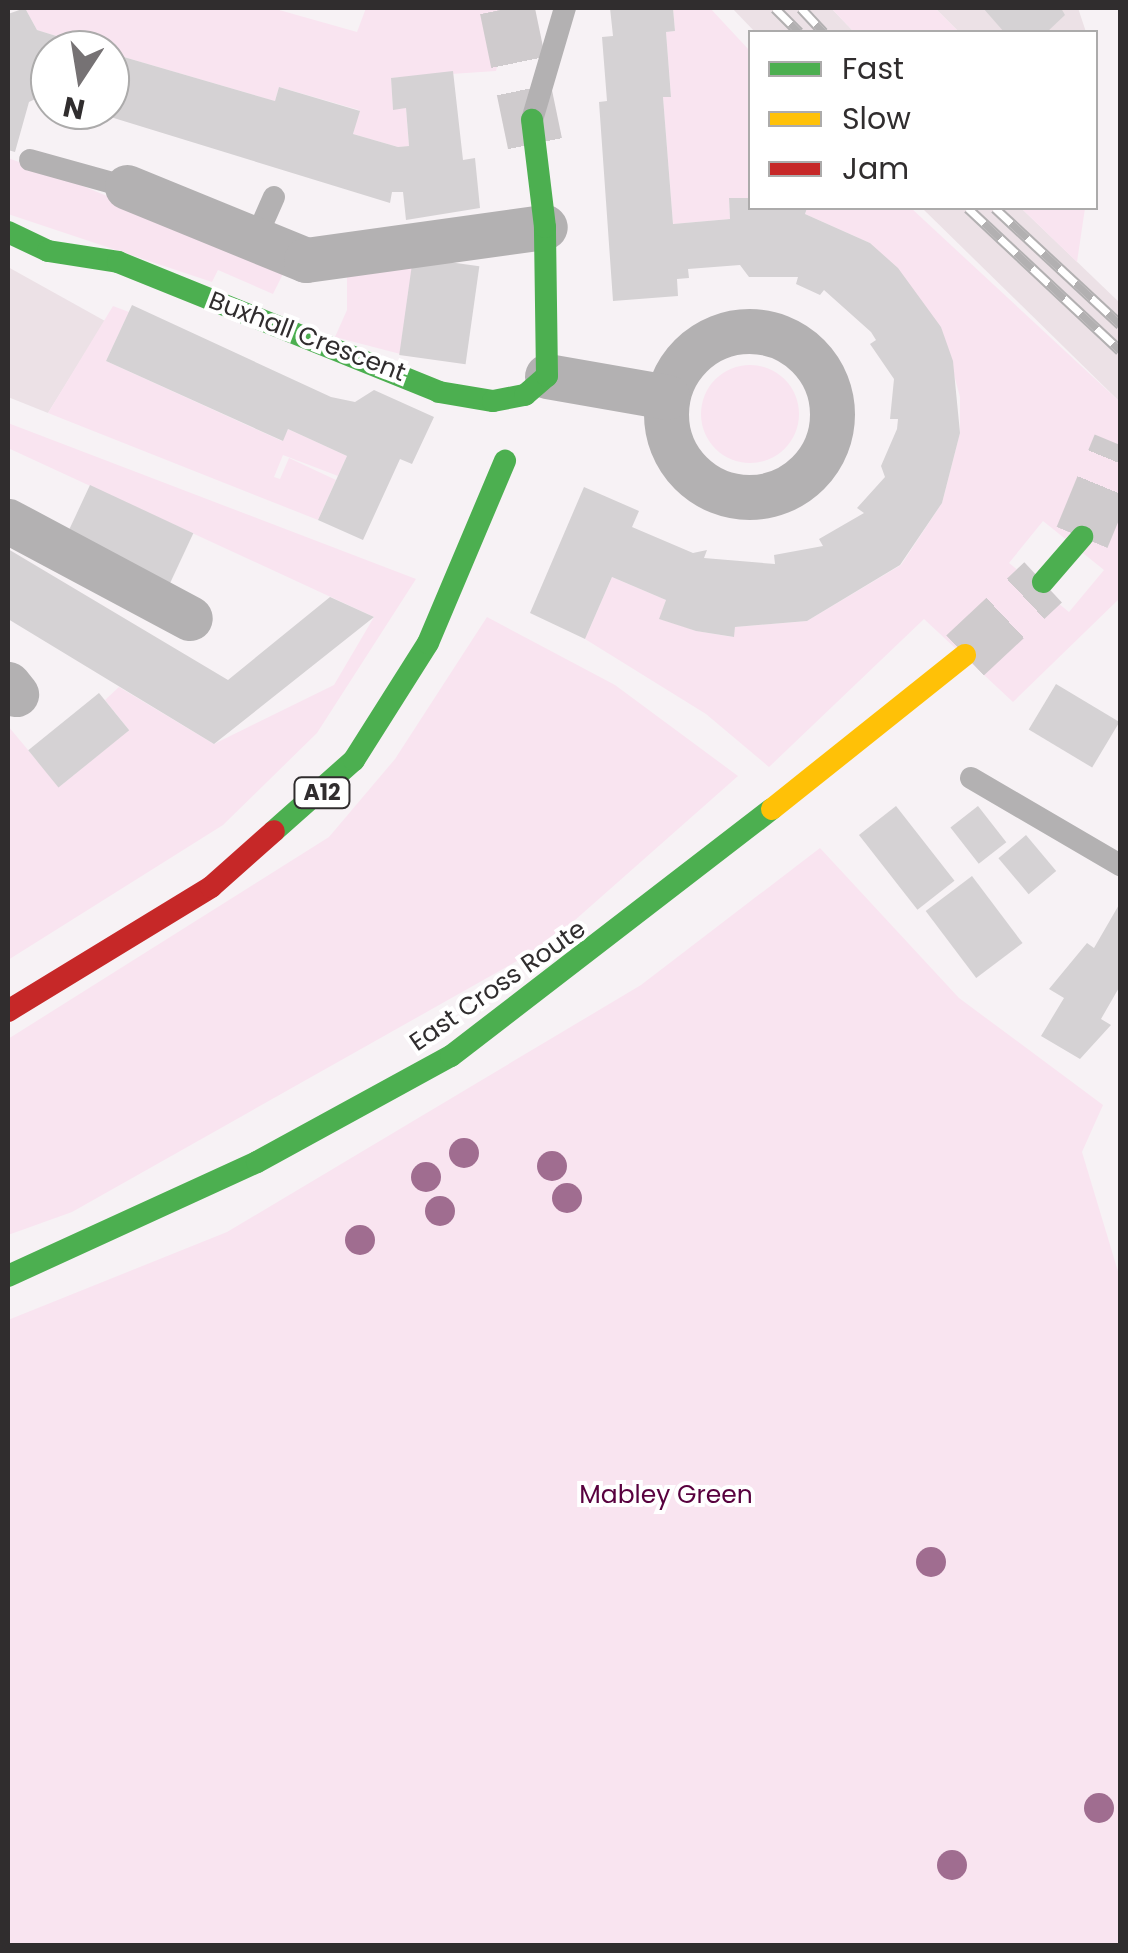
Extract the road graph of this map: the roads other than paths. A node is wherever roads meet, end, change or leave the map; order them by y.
1 (564, 8) edge
2 (532, 120) joint
3 (30, 160) dead end
4 (127, 188) joint
5 (274, 197) dead end
6 (545, 227) junction
7 (8, 232) edge
8 (255, 240) junction
9 (547, 376) junction
10 (668, 397) dead end
11 (505, 461) dead end
12 (8, 521) edge
13 (1082, 537) tunnel mouth
14 (1043, 582) tunnel mouth
15 (190, 618) dead end
16 (965, 656) tunnel mouth
17 (971, 778) dead end
18 (1120, 865) edge
19 (8, 1010) edge
20 (8, 1276) edge

1 - 2 lane
2 - 6 main road
3 - 4 lane
4 - 8 street
5 - 8 lane
6 - 8 street
6 - 9 main road
7 - 9 main road, Buxhall Crescent
9 - 10 street
11 - 19 main road, A12
12 - 15 street
13 - 14 main road
16 - 20 main road, East Cross Route
17 - 18 lane

